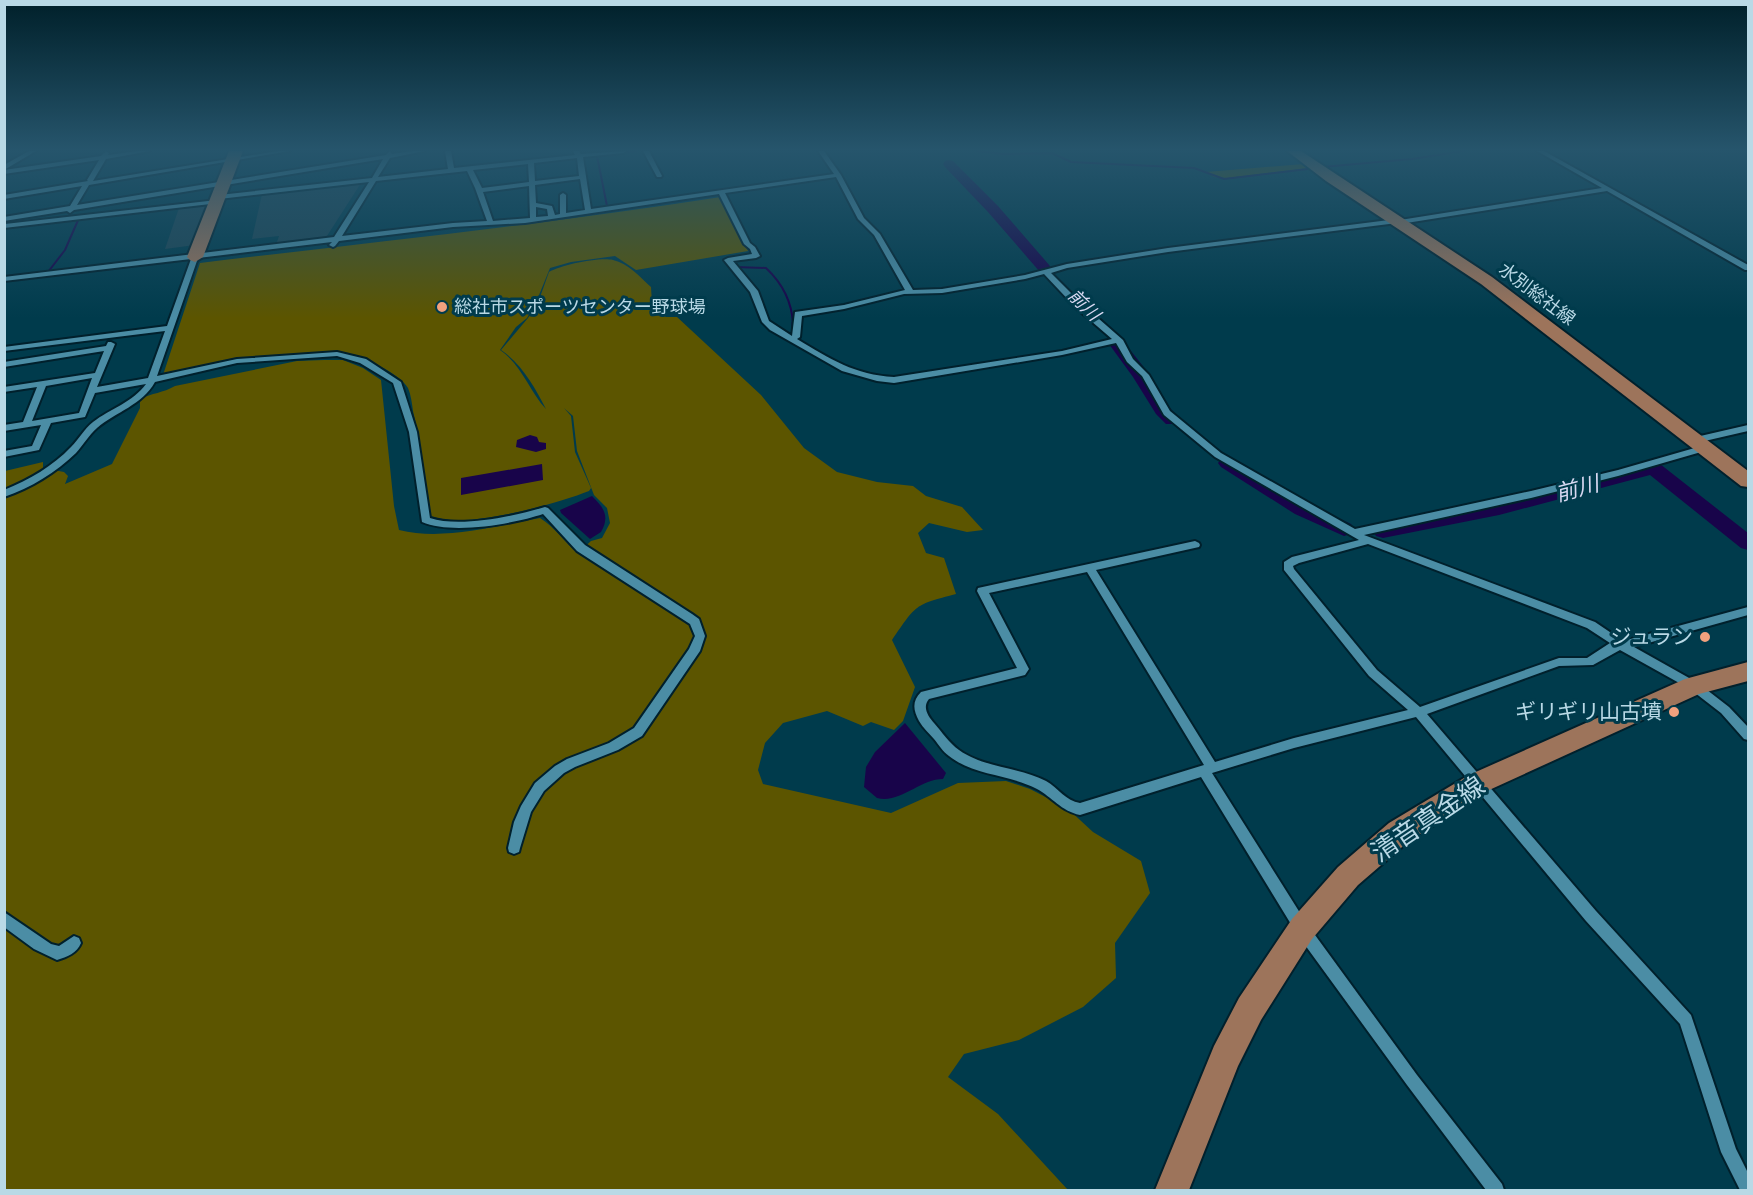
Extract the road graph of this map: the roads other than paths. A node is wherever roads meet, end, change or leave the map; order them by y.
1 (85, 207) edge
2 (140, 207) edge
3 (215, 207) edge
4 (357, 207) edge
5 (486, 207) edge
6 (534, 207) edge
7 (548, 207) edge
8 (563, 207) edge
9 (587, 207) edge
10 (616, 207) edge
11 (729, 207) edge
12 (855, 207) edge
13 (1377, 207) edge
14 (1493, 207) edge
15 (1642, 207) edge
16 (72, 208) junction
17 (588, 211) junction
18 (563, 215) junction
19 (552, 217) junction
20 (4, 219) edge
21 (64, 219) junction
22 (533, 219) junction
23 (1399, 221) junction
24 (491, 223) junction
25 (4, 226) edge
26 (335, 242) junction
27 (195, 257) junction
28 (1749, 268) edge
29 (1046, 272) junction
30 (4, 279) edge
31 (911, 293) junction
32 (169, 328) junction
33 (115, 335) junction
34 (796, 337) dead end
35 (1117, 340) junction
36 (109, 348) junction
37 (4, 349) edge
38 (4, 364) edge
39 (98, 375) junction
40 (153, 380) junction
41 (43, 384) junction
42 (4, 390) edge
43 (91, 391) junction
44 (47, 421) junction
45 (26, 424) junction
46 (4, 428) edge
47 (1749, 428) edge
48 (1700, 444) junction
49 (4, 454) edge
50 (1749, 481) edge
51 (4, 494) edge
52 (1355, 533) junction
53 (1366, 540) junction
54 (1195, 545) dead end
55 (1090, 568) junction
56 (1749, 610) edge
57 (1621, 645) junction
58 (1749, 672) edge
59 (1694, 686) junction
60 (1418, 712) junction
61 (1749, 735) edge
62 (1208, 770) junction
63 (1478, 783) junction
64 (514, 848) dead end
65 (4, 918) edge
66 (1302, 929) junction
67 (74, 943) dead end
68 (1749, 1189) edge
69 (1172, 1191) edge
70 (1496, 1191) edge

1 - 16 street
2 - 21 street
3 - 27 main road
4 - 26 street
5 - 24 street
6 - 22 street
7 - 19 street
8 - 18 street
9 - 17 street
10 - 17 street
11 - 35 street
12 - 31 street
13 - 23 main road, 水別総社線
14 - 23 street
15 - 28 street
16 - 20 street
16 - 21 street
17 - 18 street
18 - 19 street
19 - 22 street
21 - 25 street
22 - 24 street
23 - 29 street
23 - 48 main road, 水別総社線
24 - 26 street
26 - 27 street
27 - 30 street
27 - 32 street
29 - 31 street
29 - 35 street
31 - 34 street
32 - 33 street
32 - 40 street
33 - 36 street
33 - 37 street
35 - 52 street
36 - 38 street
36 - 39 street
39 - 41 street
39 - 43 street
40 - 43 street
40 - 51 street
40 - 64 street
41 - 42 street
41 - 45 street
43 - 44 street
44 - 45 street
44 - 49 street
45 - 46 street
47 - 48 street
48 - 50 main road, 水別総社線
48 - 52 street
52 - 53 street
53 - 57 street
53 - 60 street
54 - 55 street
55 - 62 street
55 - 62 street
56 - 57 street
57 - 59 street
57 - 60 street
58 - 59 main road, 清音真金線
59 - 61 street
59 - 63 main road, 清音真金線
60 - 62 street
60 - 63 street
62 - 66 street
63 - 66 main road, 清音真金線
63 - 68 street
65 - 67 street
66 - 69 main road, 清音真金線
66 - 70 street

